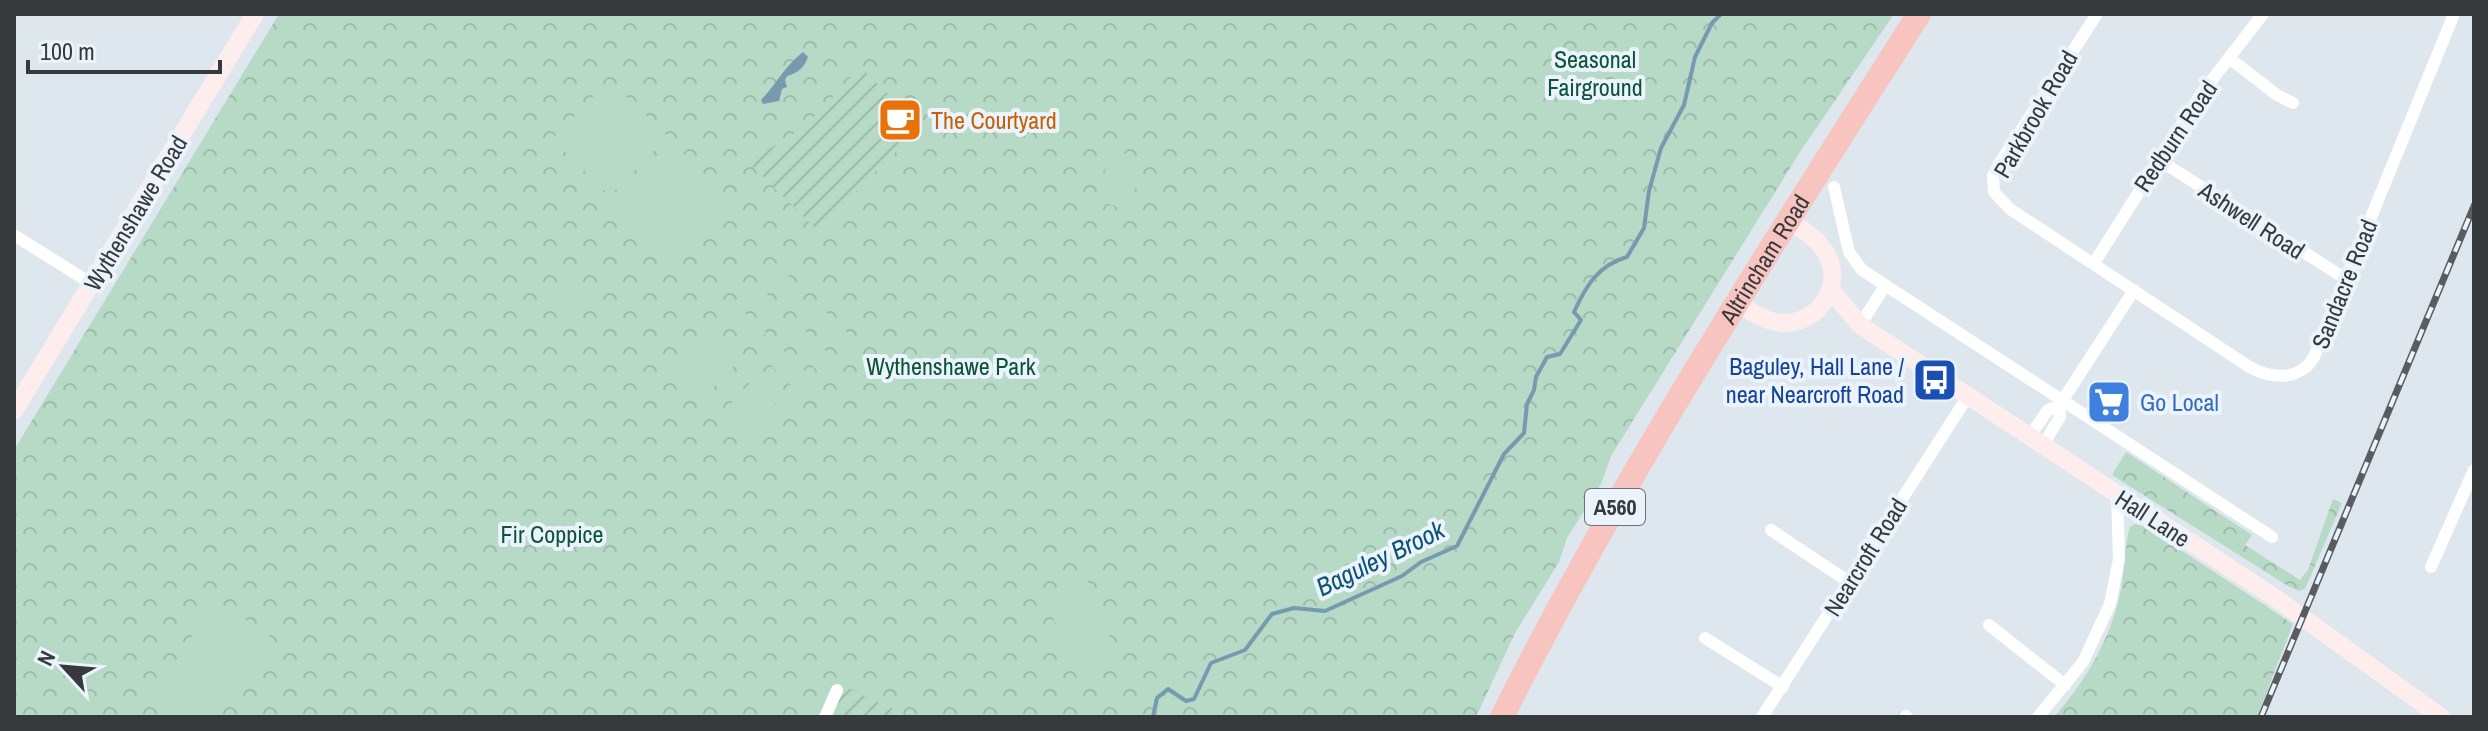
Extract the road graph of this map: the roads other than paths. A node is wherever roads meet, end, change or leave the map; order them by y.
1 (255, 14) edge
2 (1919, 14) edge
3 (2097, 14) edge
4 (2263, 14) edge
5 (2454, 14) edge
6 (2229, 58) junction
7 (2293, 103) dead end
8 (2159, 160) junction
9 (1834, 187) dead end
10 (1789, 220) junction
11 (14, 235) edge
12 (2094, 263) junction
13 (2346, 279) junction
14 (92, 284) junction
15 (1885, 286) junction
16 (1831, 290) junction
17 (2134, 290) junction
18 (1738, 303) junction
19 (1817, 311) junction
20 (1858, 324) junction
21 (1968, 396) junction
22 (2061, 404) junction
23 (14, 411) edge
24 (2036, 441) junction
25 (2474, 470) edge
26 (2117, 495) junction
27 (1771, 530) dead end
28 (2272, 537) dead end
29 (2431, 567) dead end
30 (1849, 582) junction
31 (1989, 625) dead end
32 (1705, 638) dead end
33 (2065, 685) junction
34 (1783, 687) junction
35 (837, 690) dead end
36 (825, 717) edge
37 (1502, 717) edge
38 (1762, 717) edge
39 (2038, 717) edge
40 (2441, 717) edge

1 - 14 street, Wythenshawe Road
2 - 10 highway, Altrincham Road / A560
3 - 12 street, Parkbrook Road
4 - 6 street, Redburn Road
5 - 13 street, Sandacre Road
6 - 7 street
6 - 8 street, Redburn Road
8 - 12 street, Redburn Road
8 - 13 street, Ashwell Road
9 - 15 street
10 - 16 street, Hall Lane
10 - 18 highway, Altrincham Road / A560
11 - 14 street
12 - 17 street, Parkbrook Road
13 - 17 street, Sandacre Road
14 - 23 street, Wythenshawe Road
15 - 20 street
15 - 22 street
16 - 19 street
16 - 20 street, Hall Lane
17 - 22 street
18 - 19 street
18 - 37 highway, Altrincham Road / A560
19 - 20 street, Hall Lane
20 - 21 street, Hall Lane
21 - 24 street, Hall Lane
21 - 30 street, Nearcroft Road
22 - 24 street
22 - 28 street
24 - 26 street, Hall Lane
25 - 29 street
26 - 33 street
26 - 40 street, Hall Lane
27 - 30 street
30 - 34 street, Nearcroft Road
31 - 33 street
32 - 34 street
33 - 39 street
34 - 38 street, Nearcroft Road
35 - 36 street

